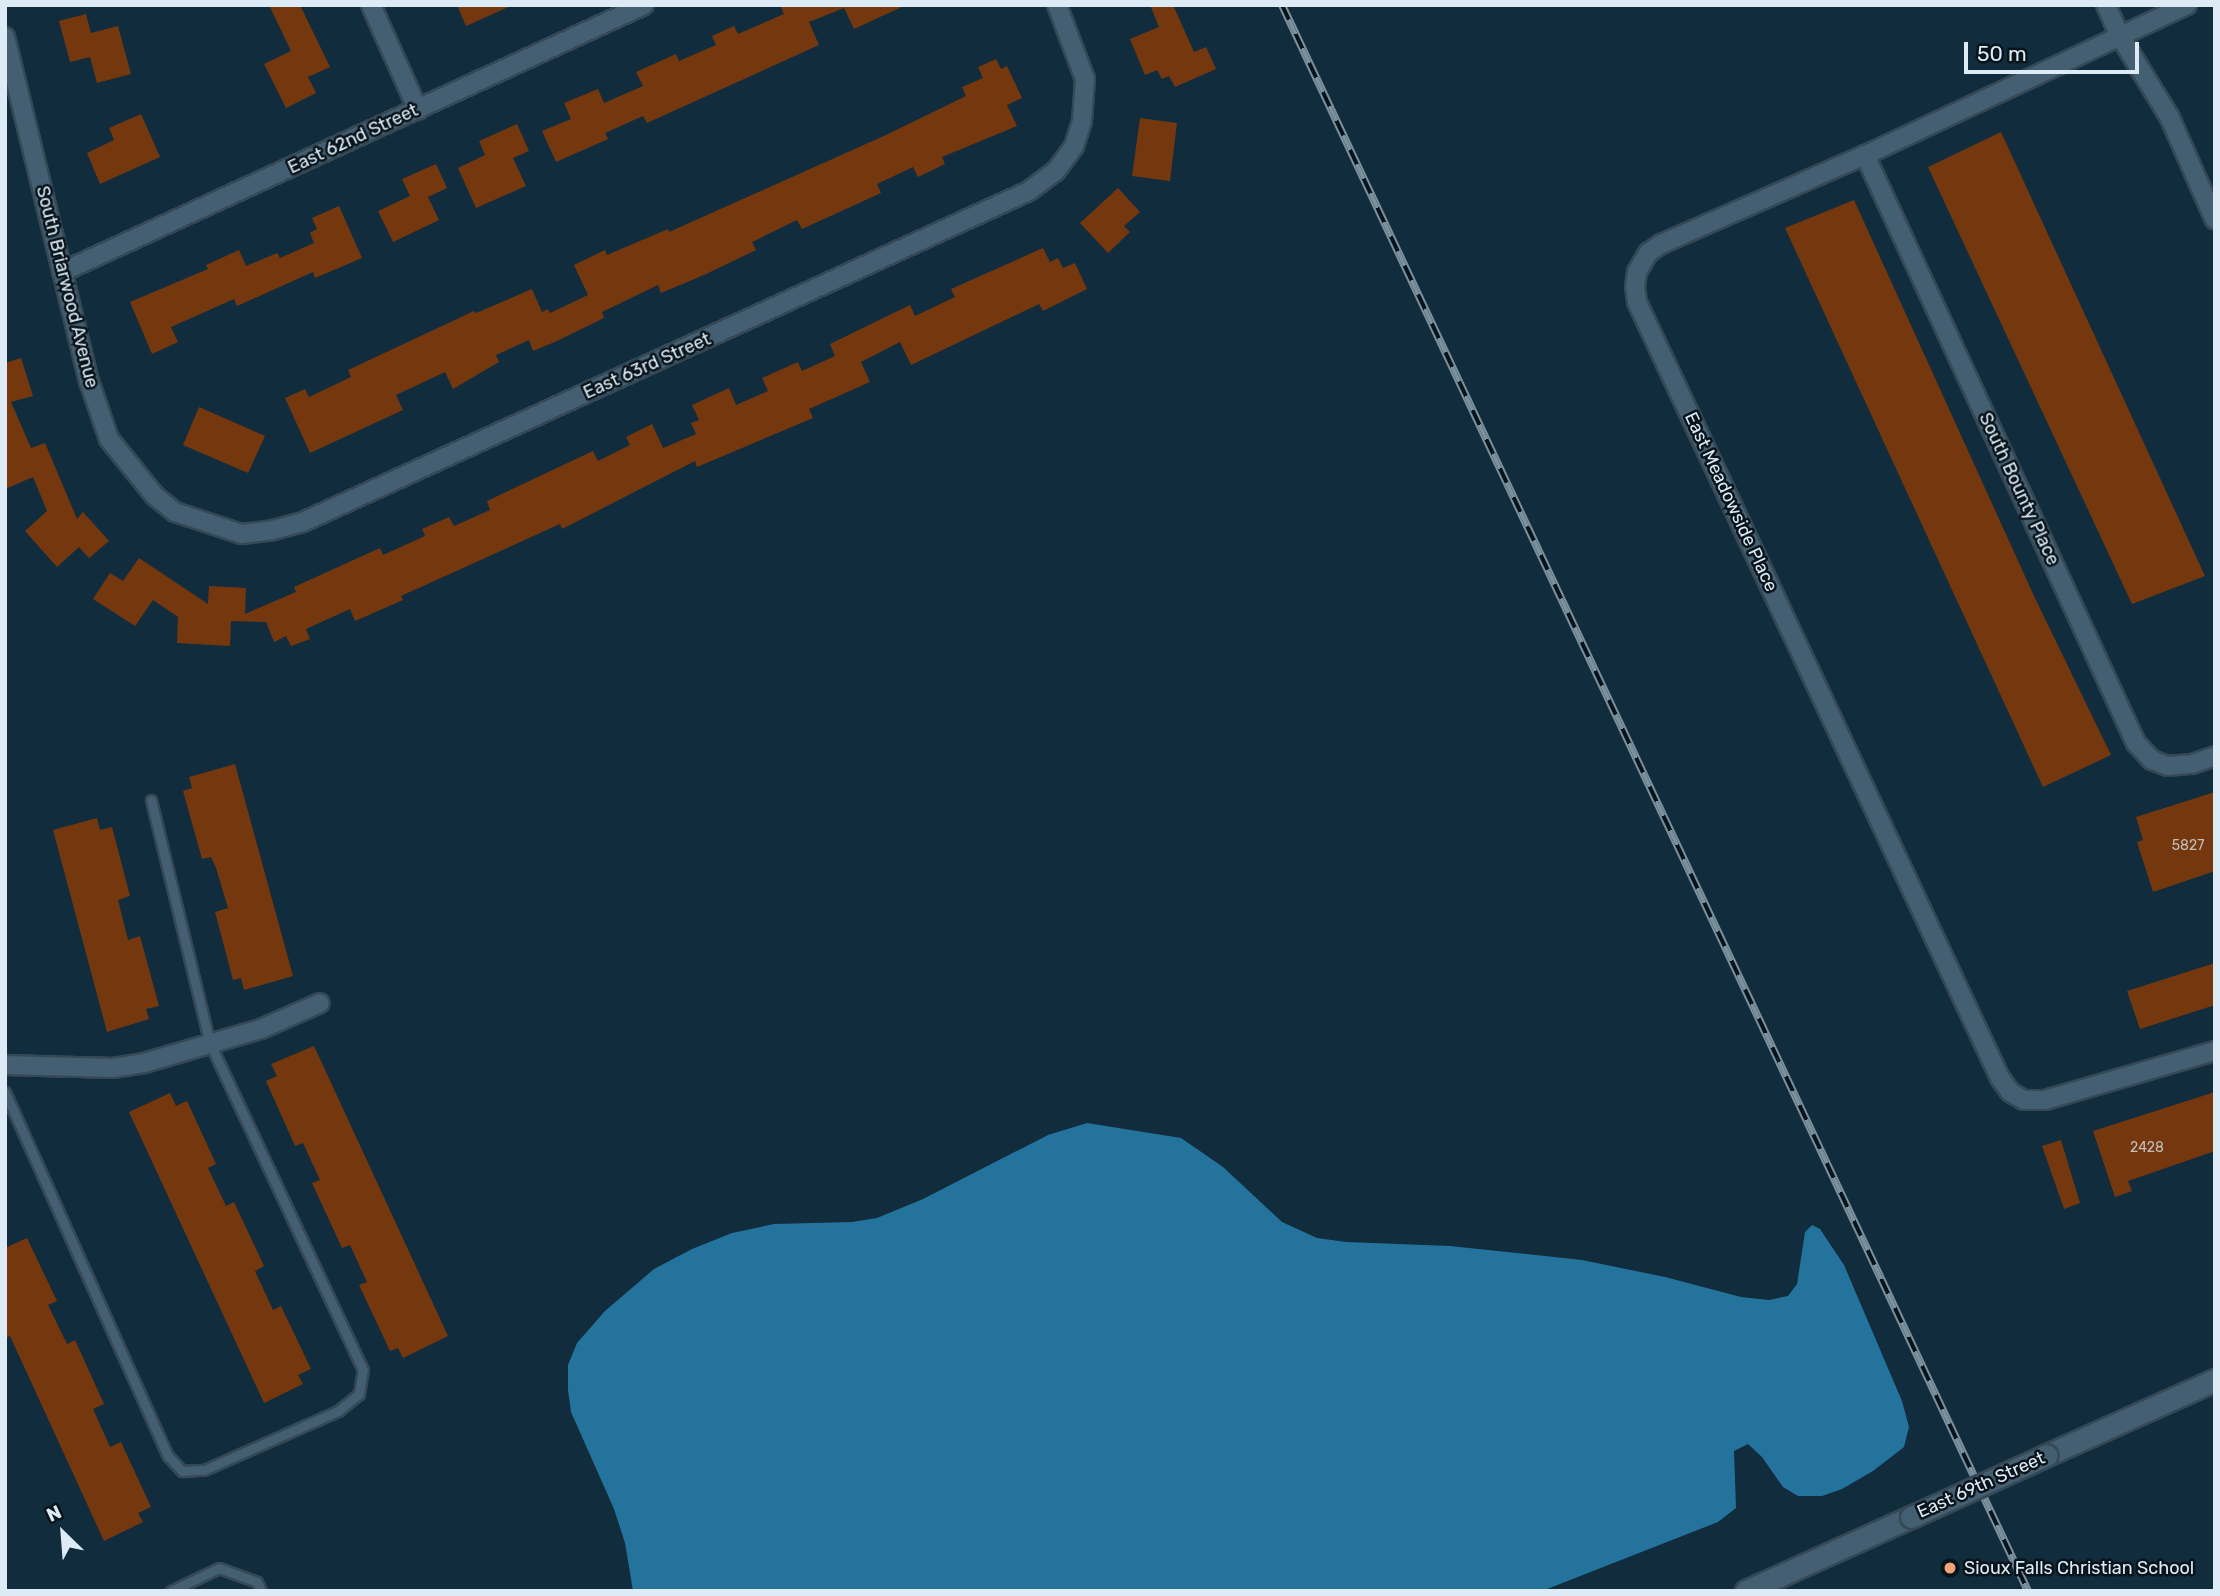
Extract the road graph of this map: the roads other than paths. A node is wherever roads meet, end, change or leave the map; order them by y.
1 (371, 5) edge
2 (644, 5) edge
3 (1057, 5) edge
4 (2106, 5) edge
5 (2187, 5) edge
6 (2120, 36) junction
7 (5, 37) edge
8 (12, 95) edge
9 (418, 110) junction
10 (1865, 155) junction
11 (2215, 220) edge
12 (62, 272) junction
13 (175, 512) joint
14 (2215, 756) edge
15 (151, 800) dead end
16 (320, 1003) dead end
17 (210, 1044) junction
18 (2215, 1051) edge
19 (5, 1065) edge
20 (5, 1092) edge
21 (2215, 1380) edge
22 (171, 1591) edge
23 (261, 1591) edge
24 (1746, 1591) edge

1 - 9 street
2 - 9 street, East 62nd Street
3 - 13 street, East 63rd Street
4 - 6 street
5 - 6 street, East Meadowside Place
6 - 10 street, East Meadowside Place
6 - 11 street
7 - 8 street, South Briarwood Avenue
8 - 12 street, South Briarwood Avenue
9 - 12 street, East 62nd Street
10 - 14 street, South Bounty Place
10 - 18 street, East Meadowside Place
12 - 13 street, South Briarwood Avenue
15 - 17 lane
16 - 17 street
17 - 19 street
17 - 20 lane
21 - 24 main road, East 69th Street, bridge
22 - 23 lane

